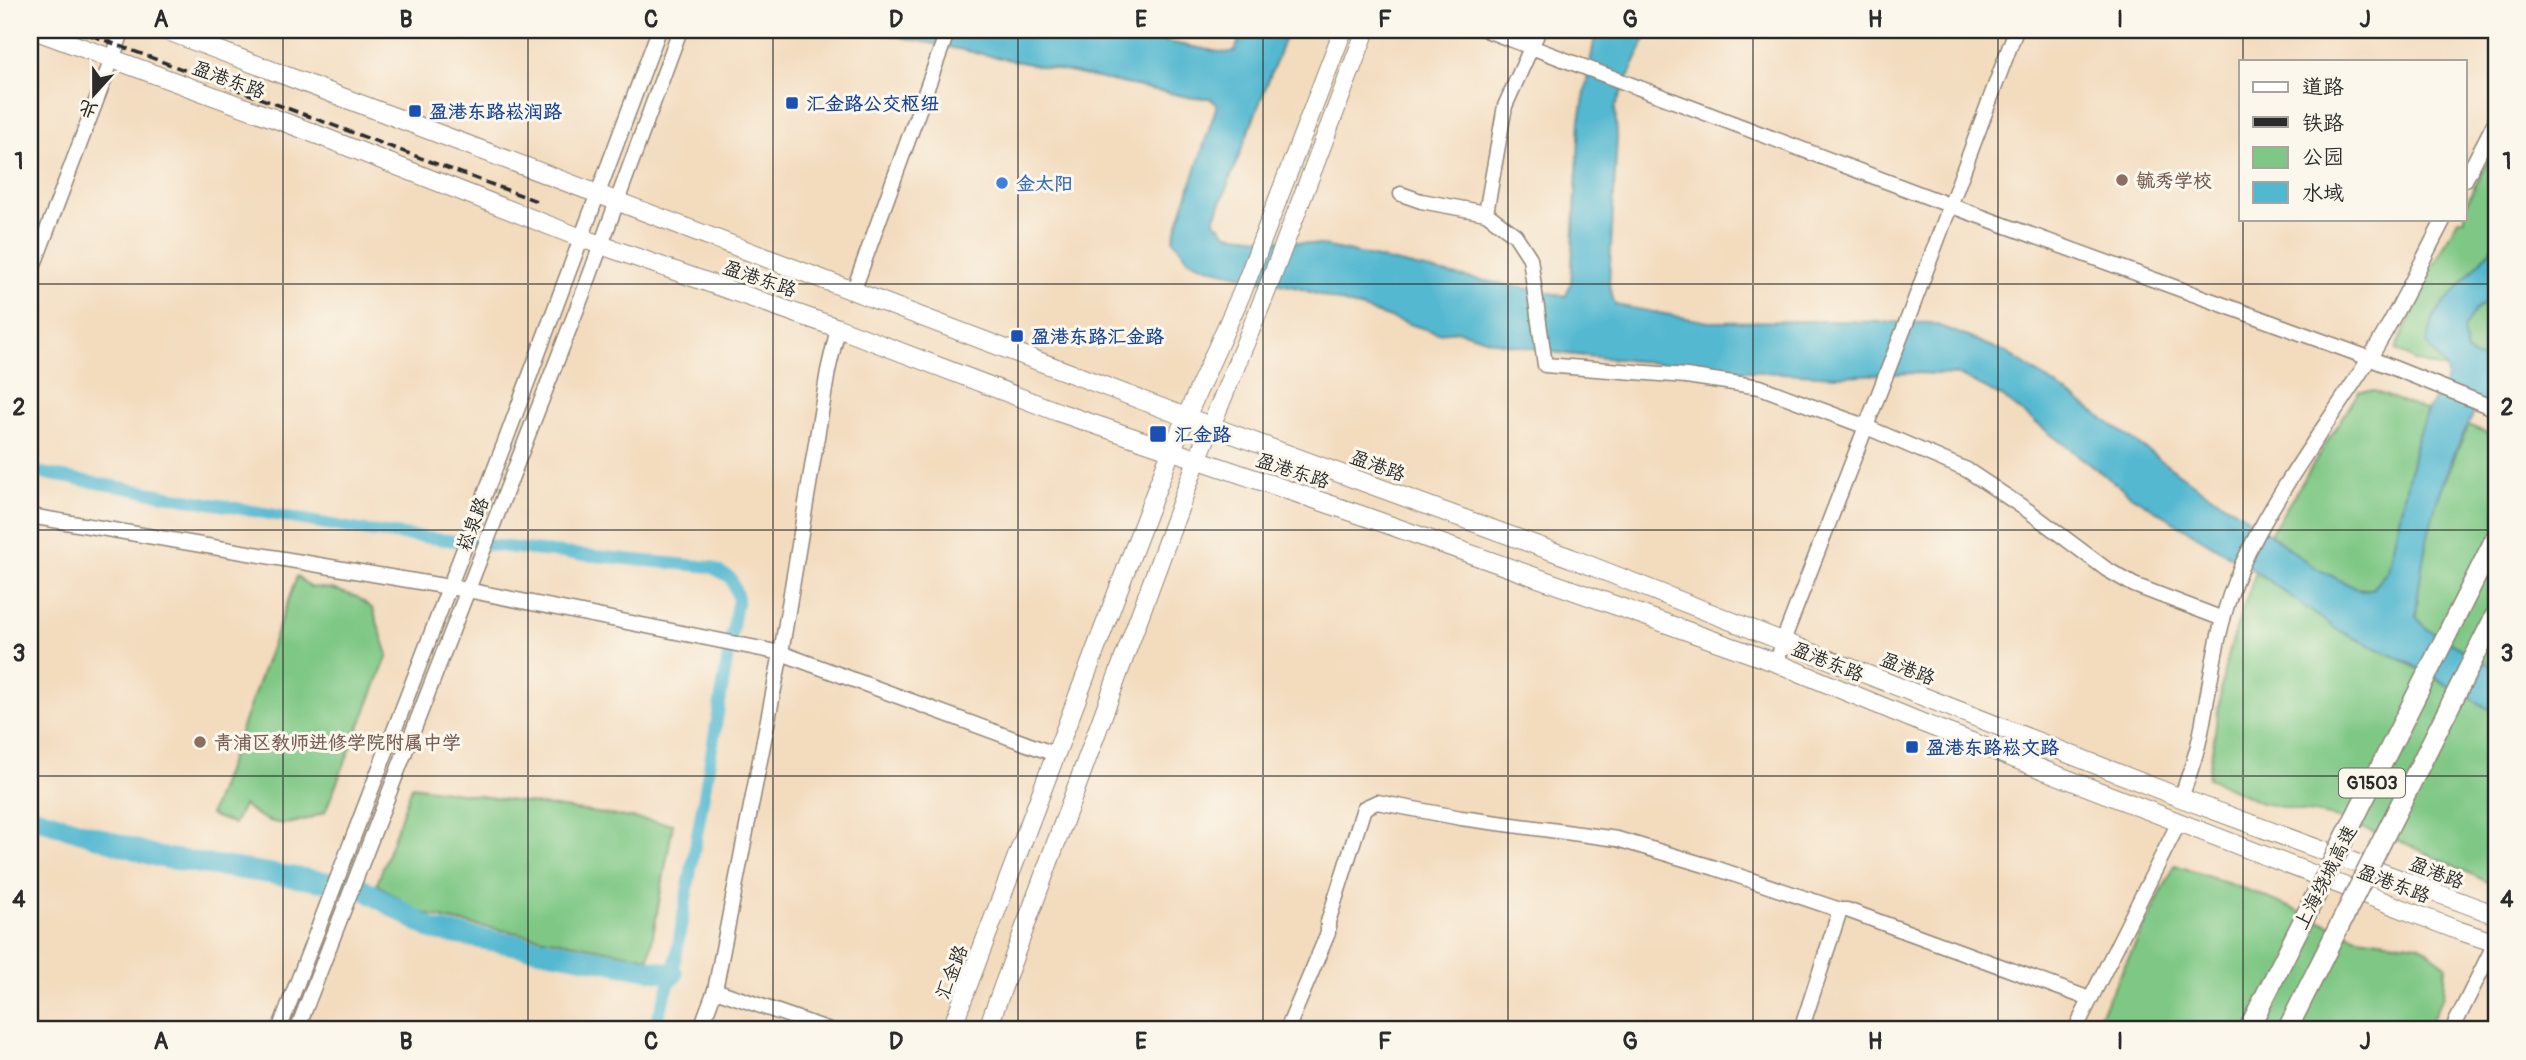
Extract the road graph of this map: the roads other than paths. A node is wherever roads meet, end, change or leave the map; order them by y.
1 (34, 30) edge
2 (123, 30) edge
3 (165, 30) edge
4 (659, 30) edge
5 (680, 30) edge
6 (948, 30) edge
7 (1343, 30) edge
8 (1366, 30) edge
9 (1486, 30) edge
10 (1539, 30) edge
11 (2016, 30) edge
12 (1531, 47) junction
13 (112, 58) junction
14 (2496, 120) edge
15 (2466, 178) edge
16 (597, 193) junction
17 (1401, 194) dead end
18 (617, 201) junction
19 (1949, 205) junction
20 (1486, 213) junction
21 (2443, 220) edge
22 (581, 238) junction
23 (601, 245) junction
24 (30, 275) edge
25 (853, 292) junction
26 (838, 328) junction
27 (2369, 358) junction
28 (2492, 406) edge
29 (1186, 417) junction
30 (1211, 425) junction
31 (1866, 428) junction
32 (1171, 451) junction
33 (1197, 460) junction
34 (30, 516) edge
35 (2496, 537) edge
36 (448, 587) junction
37 (467, 590) junction
38 (2496, 614) edge
39 (2223, 619) junction
40 (1783, 641) junction
41 (781, 653) junction
42 (1777, 663) junction
43 (1057, 755) junction
44 (2181, 798) junction
45 (2179, 822) junction
46 (1840, 910) junction
47 (2496, 915) edge
48 (2496, 942) edge
49 (715, 990) junction
50 (2090, 999) junction
51 (279, 1030) edge
52 (297, 1030) edge
53 (701, 1030) edge
54 (830, 1030) edge
55 (951, 1030) edge
56 (987, 1030) edge
57 (1287, 1030) edge
58 (1801, 1030) edge
59 (2075, 1030) edge
60 (2248, 1030) edge
61 (2287, 1030) edge
62 (2452, 1030) edge

1 - 13 main road, 盈港东路
2 - 13 street
3 - 16 main road, 盈港东路
4 - 16 street, 崧泉路
5 - 18 street, 崧泉路
6 - 25 street
7 - 29 main road, 汇金路
8 - 30 main road
9 - 12 street
10 - 12 street
11 - 19 street
12 - 19 street
12 - 20 street
13 - 22 main road, 盈港东路
13 - 24 street
14 - 15 street
16 - 18 main road, 盈港东路
16 - 22 street, 崧泉路
17 - 20 street
18 - 23 street, 崧泉路
18 - 25 main road, 盈港东路
19 - 27 street
19 - 31 street
20 - 31 street
21 - 27 street
22 - 23 main road, 盈港东路
22 - 36 street, 崧泉路
23 - 26 main road, 盈港东路
23 - 37 street, 崧泉路
25 - 29 main road, 盈港东路
26 - 32 main road, 盈港东路
26 - 41 street
27 - 28 street
27 - 39 street
29 - 30 main road, 盈港路
29 - 32 main road, 汇金路
30 - 33 main road
30 - 40 main road, 盈港路
31 - 39 street
31 - 40 street
32 - 33 main road, 盈港东路
32 - 43 main road, 汇金路
33 - 42 main road, 盈港东路
33 - 56 main road
34 - 36 street
35 - 60 highway, 上海绕城高速 / G1503, bridge
36 - 37 street
36 - 51 street, 崧泉路
37 - 41 street
37 - 52 street, 崧泉路
38 - 61 highway, 上海绕城高速 / G1503, bridge
39 - 44 street
40 - 42 street
40 - 44 main road, 盈港路
41 - 43 street
41 - 49 street
42 - 45 main road, 盈港东路
43 - 55 main road, 汇金路
44 - 47 main road, 盈港路
45 - 48 main road, 盈港东路
45 - 50 street
46 - 50 street
46 - 57 street
46 - 58 street
48 - 62 street
49 - 53 street
49 - 54 street
50 - 59 street

